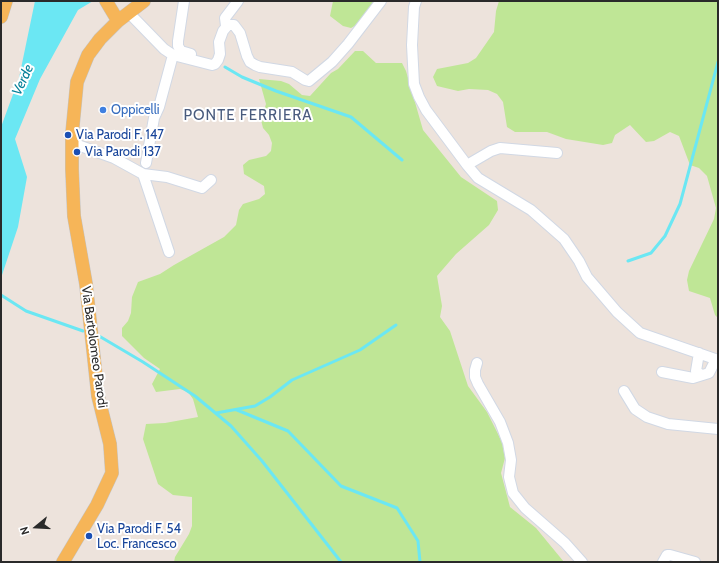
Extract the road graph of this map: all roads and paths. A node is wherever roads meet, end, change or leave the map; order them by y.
1 (6, 1) edge
2 (144, 1) edge
3 (184, 1) edge
4 (238, 1) edge
5 (381, 1) edge
6 (416, 1) edge
7 (109, 5) edge
8 (130, 13) junction
9 (1, 16) edge
10 (118, 21) junction
11 (226, 26) junction
12 (173, 55) junction
13 (200, 62) junction
14 (72, 143) junction
15 (557, 153) dead end
16 (146, 163) dead end
17 (467, 165) junction
18 (143, 174) junction
19 (211, 180) dead end
20 (169, 252) dead end
21 (699, 354) junction
22 (717, 360) edge
23 (477, 363) dead end
24 (662, 372) dead end
25 (701, 375) junction
26 (624, 391) dead end
27 (718, 429) edge
28 (63, 562) edge
29 (582, 562) edge
30 (663, 562) edge
31 (695, 562) edge

1 - 9 main road
2 - 8 main road, Via Bartolomeo Parodi
3 - 13 street
4 - 11 street
5 - 11 street
6 - 17 street
7 - 10 main road
8 - 10 main road, Via Bartolomeo Parodi
8 - 12 street
10 - 14 main road, Via Bartolomeo Parodi
11 - 13 street
12 - 13 street
12 - 16 street
14 - 18 street
14 - 28 main road, Via Bartolomeo Parodi
15 - 17 street
17 - 21 street
18 - 19 street
18 - 20 street
21 - 22 street
21 - 25 street
22 - 25 street
23 - 29 street
24 - 25 street
26 - 27 street
30 - 31 street

